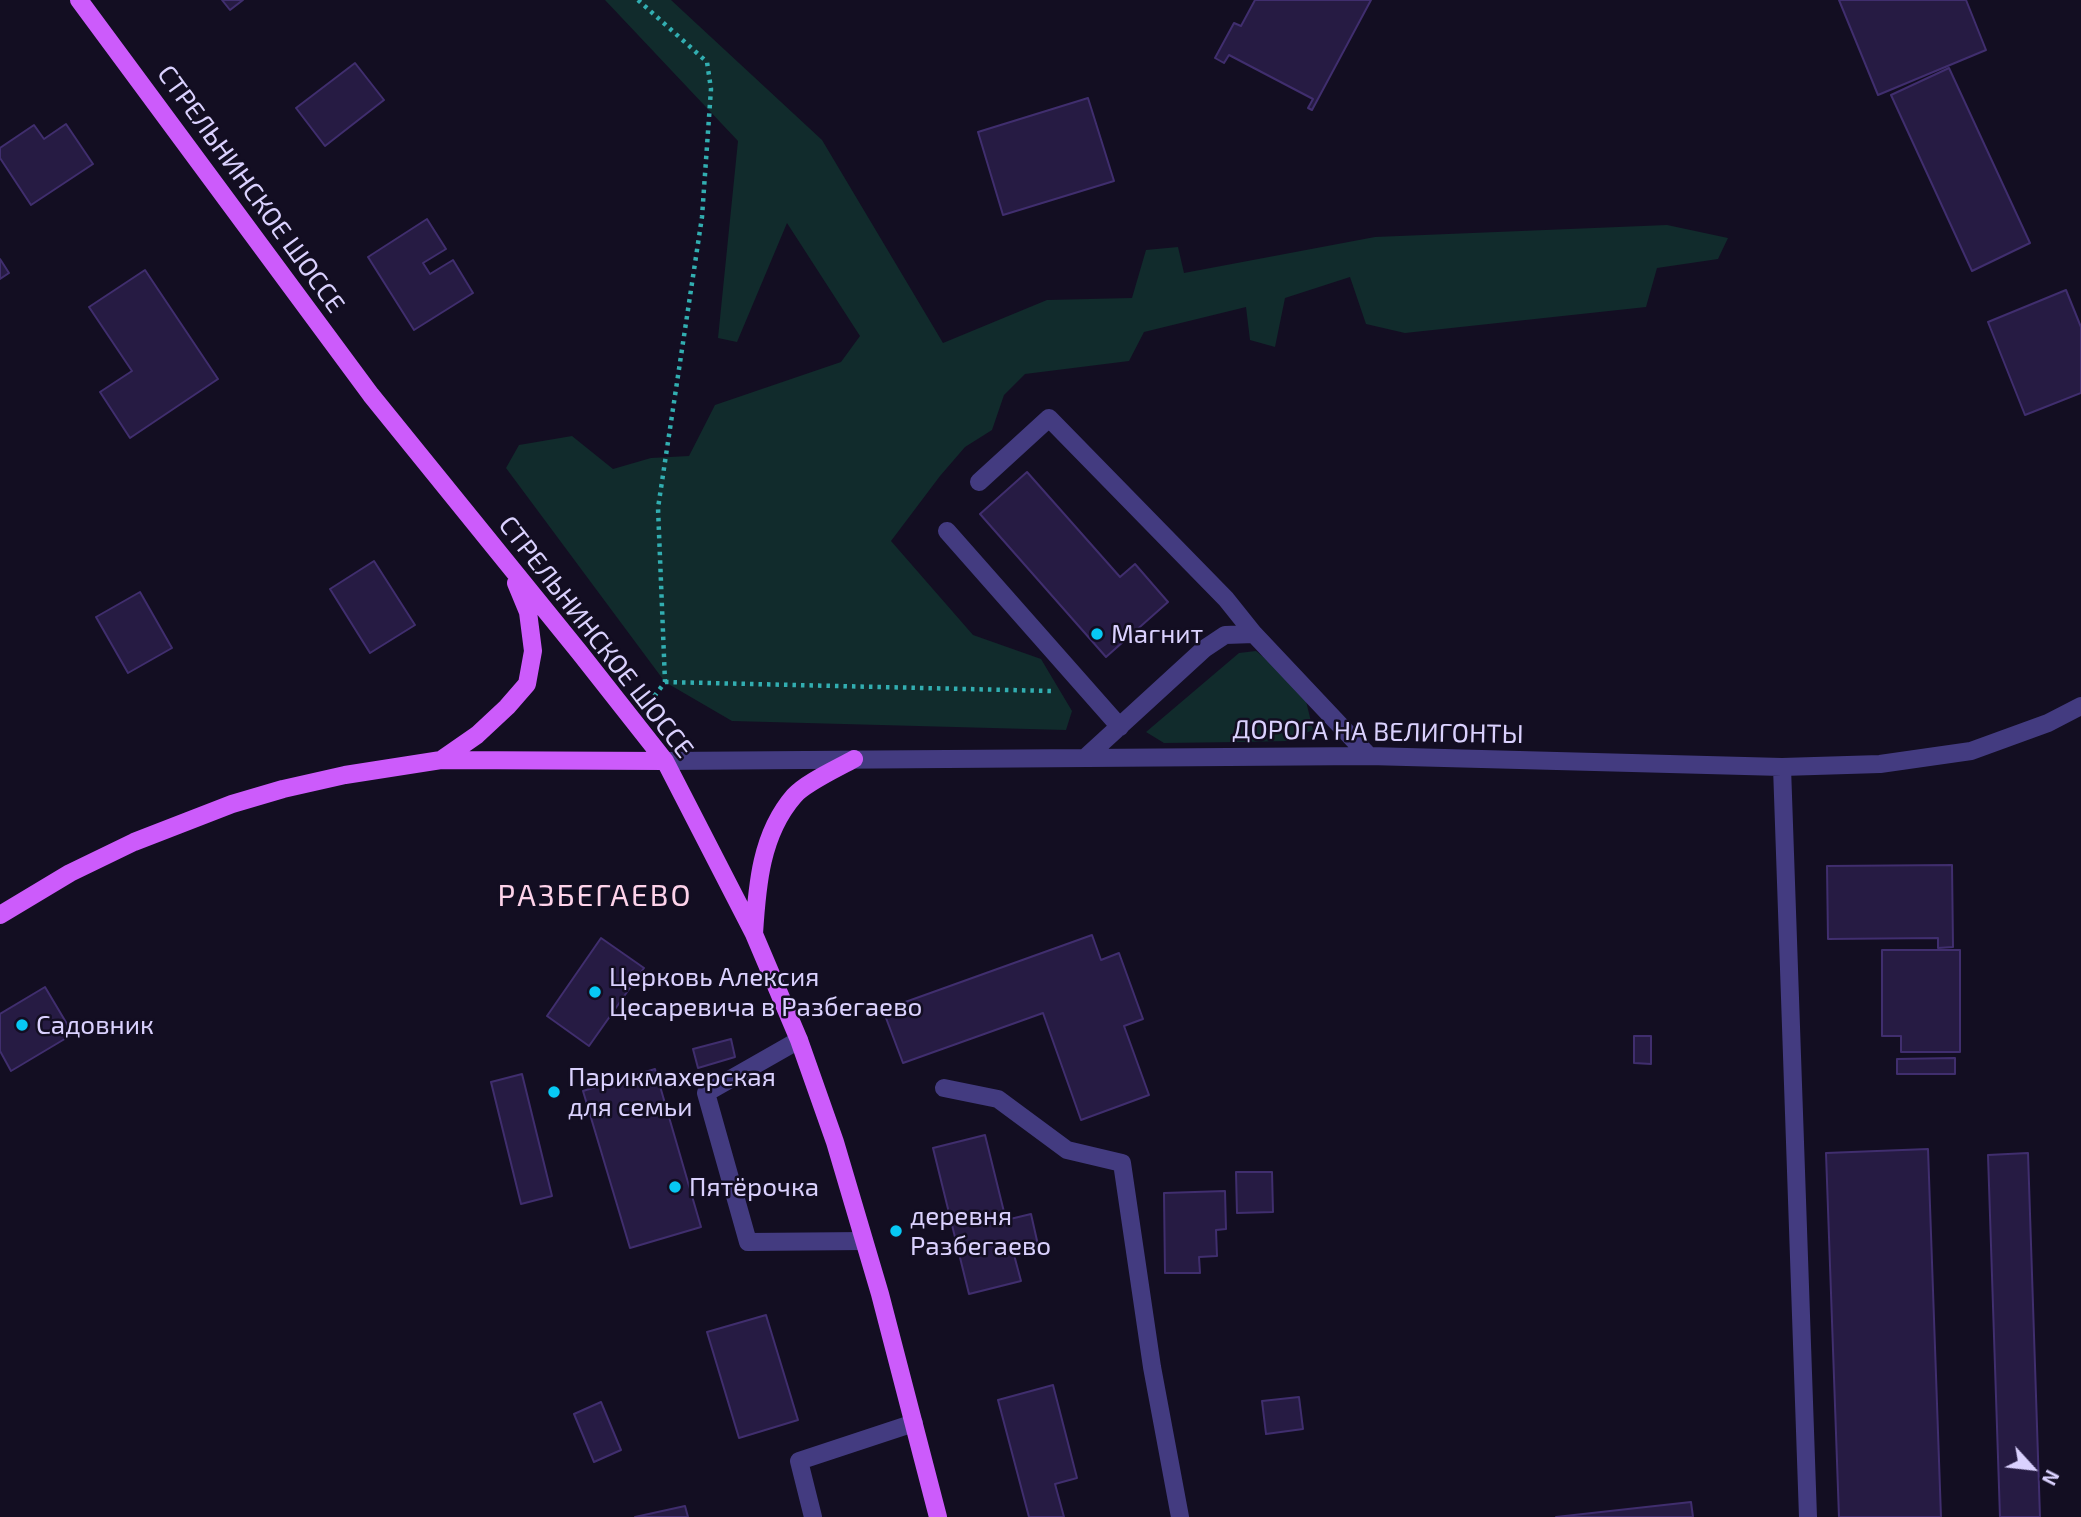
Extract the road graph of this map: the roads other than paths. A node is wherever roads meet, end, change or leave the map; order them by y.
1 (79, 0) edge
2 (979, 482) dead end
3 (947, 531) dead end
4 (510, 567) junction
5 (1254, 634) junction
6 (2081, 706) edge
7 (1120, 727) junction
8 (1369, 755) junction
9 (1085, 758) junction
10 (854, 759) junction
11 (442, 760) junction
12 (665, 761) junction
13 (1782, 766) junction
14 (0, 915) edge
15 (754, 934) junction
16 (799, 1040) junction
17 (944, 1088) dead end
18 (864, 1241) junction
19 (914, 1423) junction
20 (813, 1517) edge
21 (938, 1517) edge
22 (1180, 1517) edge
23 (1808, 1517) edge

1 - 4 main road, СТРЕЛЬНИНСКОЕ ШОССЕ
2 - 5 street
3 - 7 street
4 - 11 main road
4 - 12 main road, СТРЕЛЬНИНСКОЕ ШОССЕ
5 - 7 street
5 - 8 street
6 - 13 street, ДОРОГА НА ВЕЛИГОНТЫ
7 - 9 street
8 - 9 street, ДОРОГА НА ВЕЛИГОНТЫ
8 - 13 street, ДОРОГА НА ВЕЛИГОНТЫ
9 - 10 street, ДОРОГА НА ВЕЛИГОНТЫ
10 - 12 street, ДОРОГА НА ВЕЛИГОНТЫ
10 - 15 main road
11 - 12 main road
11 - 14 main road
12 - 15 main road, СТРЕЛЬНИНСКОЕ ШОССЕ
13 - 23 street
15 - 16 main road, СТРЕЛЬНИНСКОЕ ШОССЕ
16 - 18 main road, СТРЕЛЬНИНСКОЕ ШОССЕ
16 - 18 street
17 - 22 street
18 - 19 main road, СТРЕЛЬНИНСКОЕ ШОССЕ
19 - 20 street
19 - 21 main road, СТРЕЛЬНИНСКОЕ ШОССЕ

